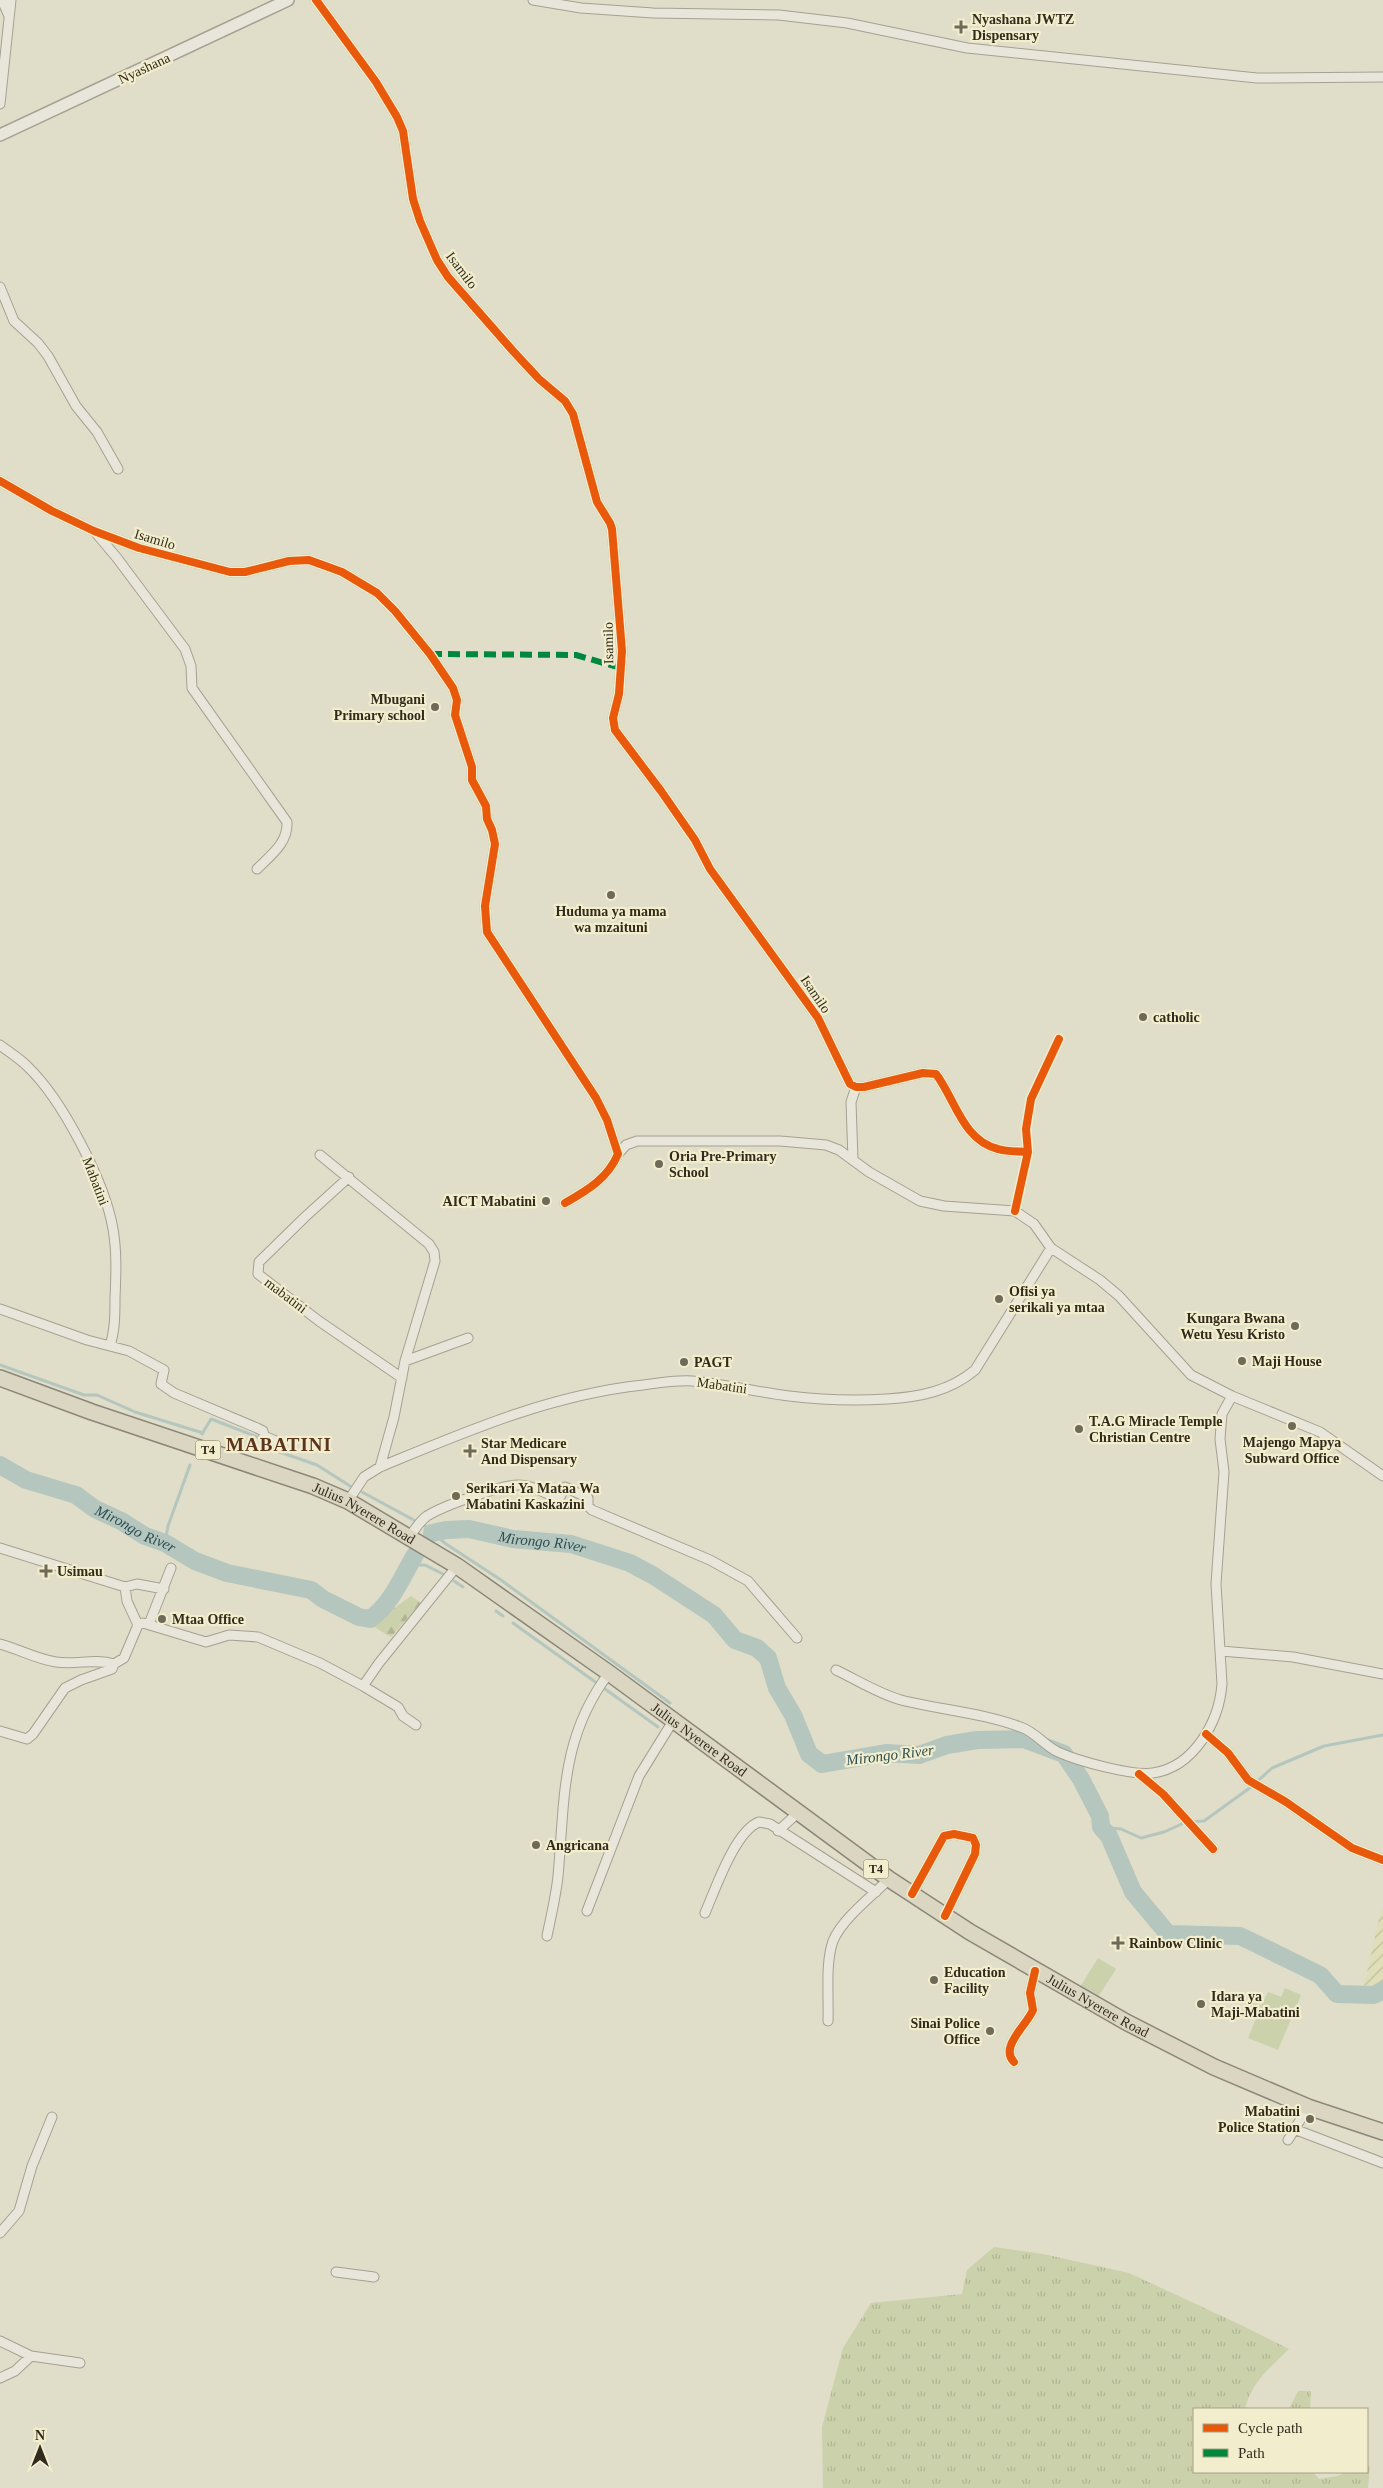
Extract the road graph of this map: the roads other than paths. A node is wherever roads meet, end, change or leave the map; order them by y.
1 (2, 0) edge
2 (11, 0) edge
3 (288, 0) edge
4 (316, 0) edge
5 (533, 0) edge
6 (10, 17) junction
7 (1383, 77) edge
8 (0, 99) edge
9 (0, 104) edge
10 (0, 135) edge
11 (0, 287) edge
12 (118, 469) dead end
13 (0, 481) edge
14 (94, 531) junction
15 (257, 869) dead end
16 (0, 1045) edge
17 (856, 1087) junction
18 (1028, 1152) dead end
19 (618, 1154) junction
20 (320, 1155) dead end
21 (853, 1160) junction
22 (349, 1178) junction
23 (565, 1203) dead end
24 (1051, 1248) junction
25 (0, 1309) edge
26 (468, 1338) dead end
27 (110, 1346) junction
28 (405, 1361) junction
29 (0, 1378) edge
30 (402, 1378) junction
31 (1232, 1396) junction
32 (276, 1441) dead end
33 (380, 1467) junction
34 (1383, 1476) edge
35 (348, 1501) junction
36 (416, 1527) junction
37 (0, 1548) edge
38 (457, 1566) junction
39 (171, 1568) dead end
40 (125, 1587) junction
41 (164, 1589) junction
42 (149, 1624) junction
43 (138, 1625) junction
44 (797, 1638) dead end
45 (0, 1644) edge
46 (1221, 1650) junction
47 (114, 1664) junction
48 (836, 1670) dead end
49 (1383, 1674) edge
50 (602, 1682) junction
51 (363, 1686) junction
52 (673, 1720) junction
53 (416, 1725) dead end
54 (0, 1731) edge
55 (1206, 1734) junction
56 (1139, 1774) junction
57 (800, 1811) junction
58 (778, 1831) junction
59 (1213, 1849) dead end
60 (1383, 1860) edge
61 (889, 1879) junction
62 (876, 1892) junction
63 (912, 1894) junction
64 (587, 1911) dead end
65 (704, 1913) dead end
66 (945, 1916) junction
67 (547, 1936) dead end
68 (1035, 1971) junction
69 (828, 2022) dead end
70 (1014, 2062) dead end
71 (1308, 2107) junction
72 (52, 2117) dead end
73 (1294, 2129) junction
74 (1383, 2132) edge
75 (1288, 2140) dead end
76 (1383, 2164) edge
77 (0, 2232) edge
78 (336, 2272) dead end
79 (374, 2278) dead end
80 (0, 2341) edge
81 (31, 2356) junction
82 (80, 2363) dead end
83 (0, 2378) edge

1 - 6 street
2 - 6 street
3 - 10 street, Nyashana
4 - 17 street, Isamilo
5 - 7 street
6 - 8 street
8 - 9 street
11 - 12 street
13 - 14 street, Isamilo
14 - 15 street
14 - 19 street, Isamilo
16 - 27 street, Mabatini
17 - 18 street
17 - 21 street
19 - 21 street
19 - 23 street
20 - 22 street
21 - 24 street
22 - 28 street
22 - 30 street, mabatini
24 - 31 street
24 - 33 street, Mabatini
25 - 27 street
26 - 28 street
27 - 32 street
28 - 30 street
29 - 35 highway, Julius Nyerere Road / T4
30 - 33 street
31 - 34 street
31 - 46 street
33 - 35 street, Mabatini
35 - 36 highway, Julius Nyerere Road / T4
36 - 38 highway, Julius Nyerere Road / T4
36 - 44 street
37 - 40 street
38 - 50 highway, Julius Nyerere Road / T4
38 - 51 street
39 - 41 street
40 - 41 street
40 - 43 street
41 - 42 street
42 - 43 street
42 - 51 street
43 - 47 street
45 - 47 street
46 - 49 street
46 - 55 street
47 - 54 street
48 - 56 street
50 - 52 highway, Julius Nyerere Road / T4
50 - 67 street
51 - 53 street
52 - 57 highway, Julius Nyerere Road / T4
52 - 64 street
55 - 56 street
55 - 60 street
56 - 59 street
57 - 58 street
57 - 61 highway, Julius Nyerere Road / T4
58 - 62 street
58 - 65 street
61 - 62 street
61 - 63 highway, Julius Nyerere Road / T4
62 - 69 street
63 - 66 highway, Julius Nyerere Road / T4
63 - 66 street
66 - 68 highway, Julius Nyerere Road / T4
68 - 70 street
68 - 71 highway, Julius Nyerere Road / T4
71 - 73 street
71 - 74 highway, Julius Nyerere Road / T4
72 - 77 street
73 - 75 street
73 - 76 street
78 - 79 street
80 - 81 street
81 - 82 street
81 - 83 street

